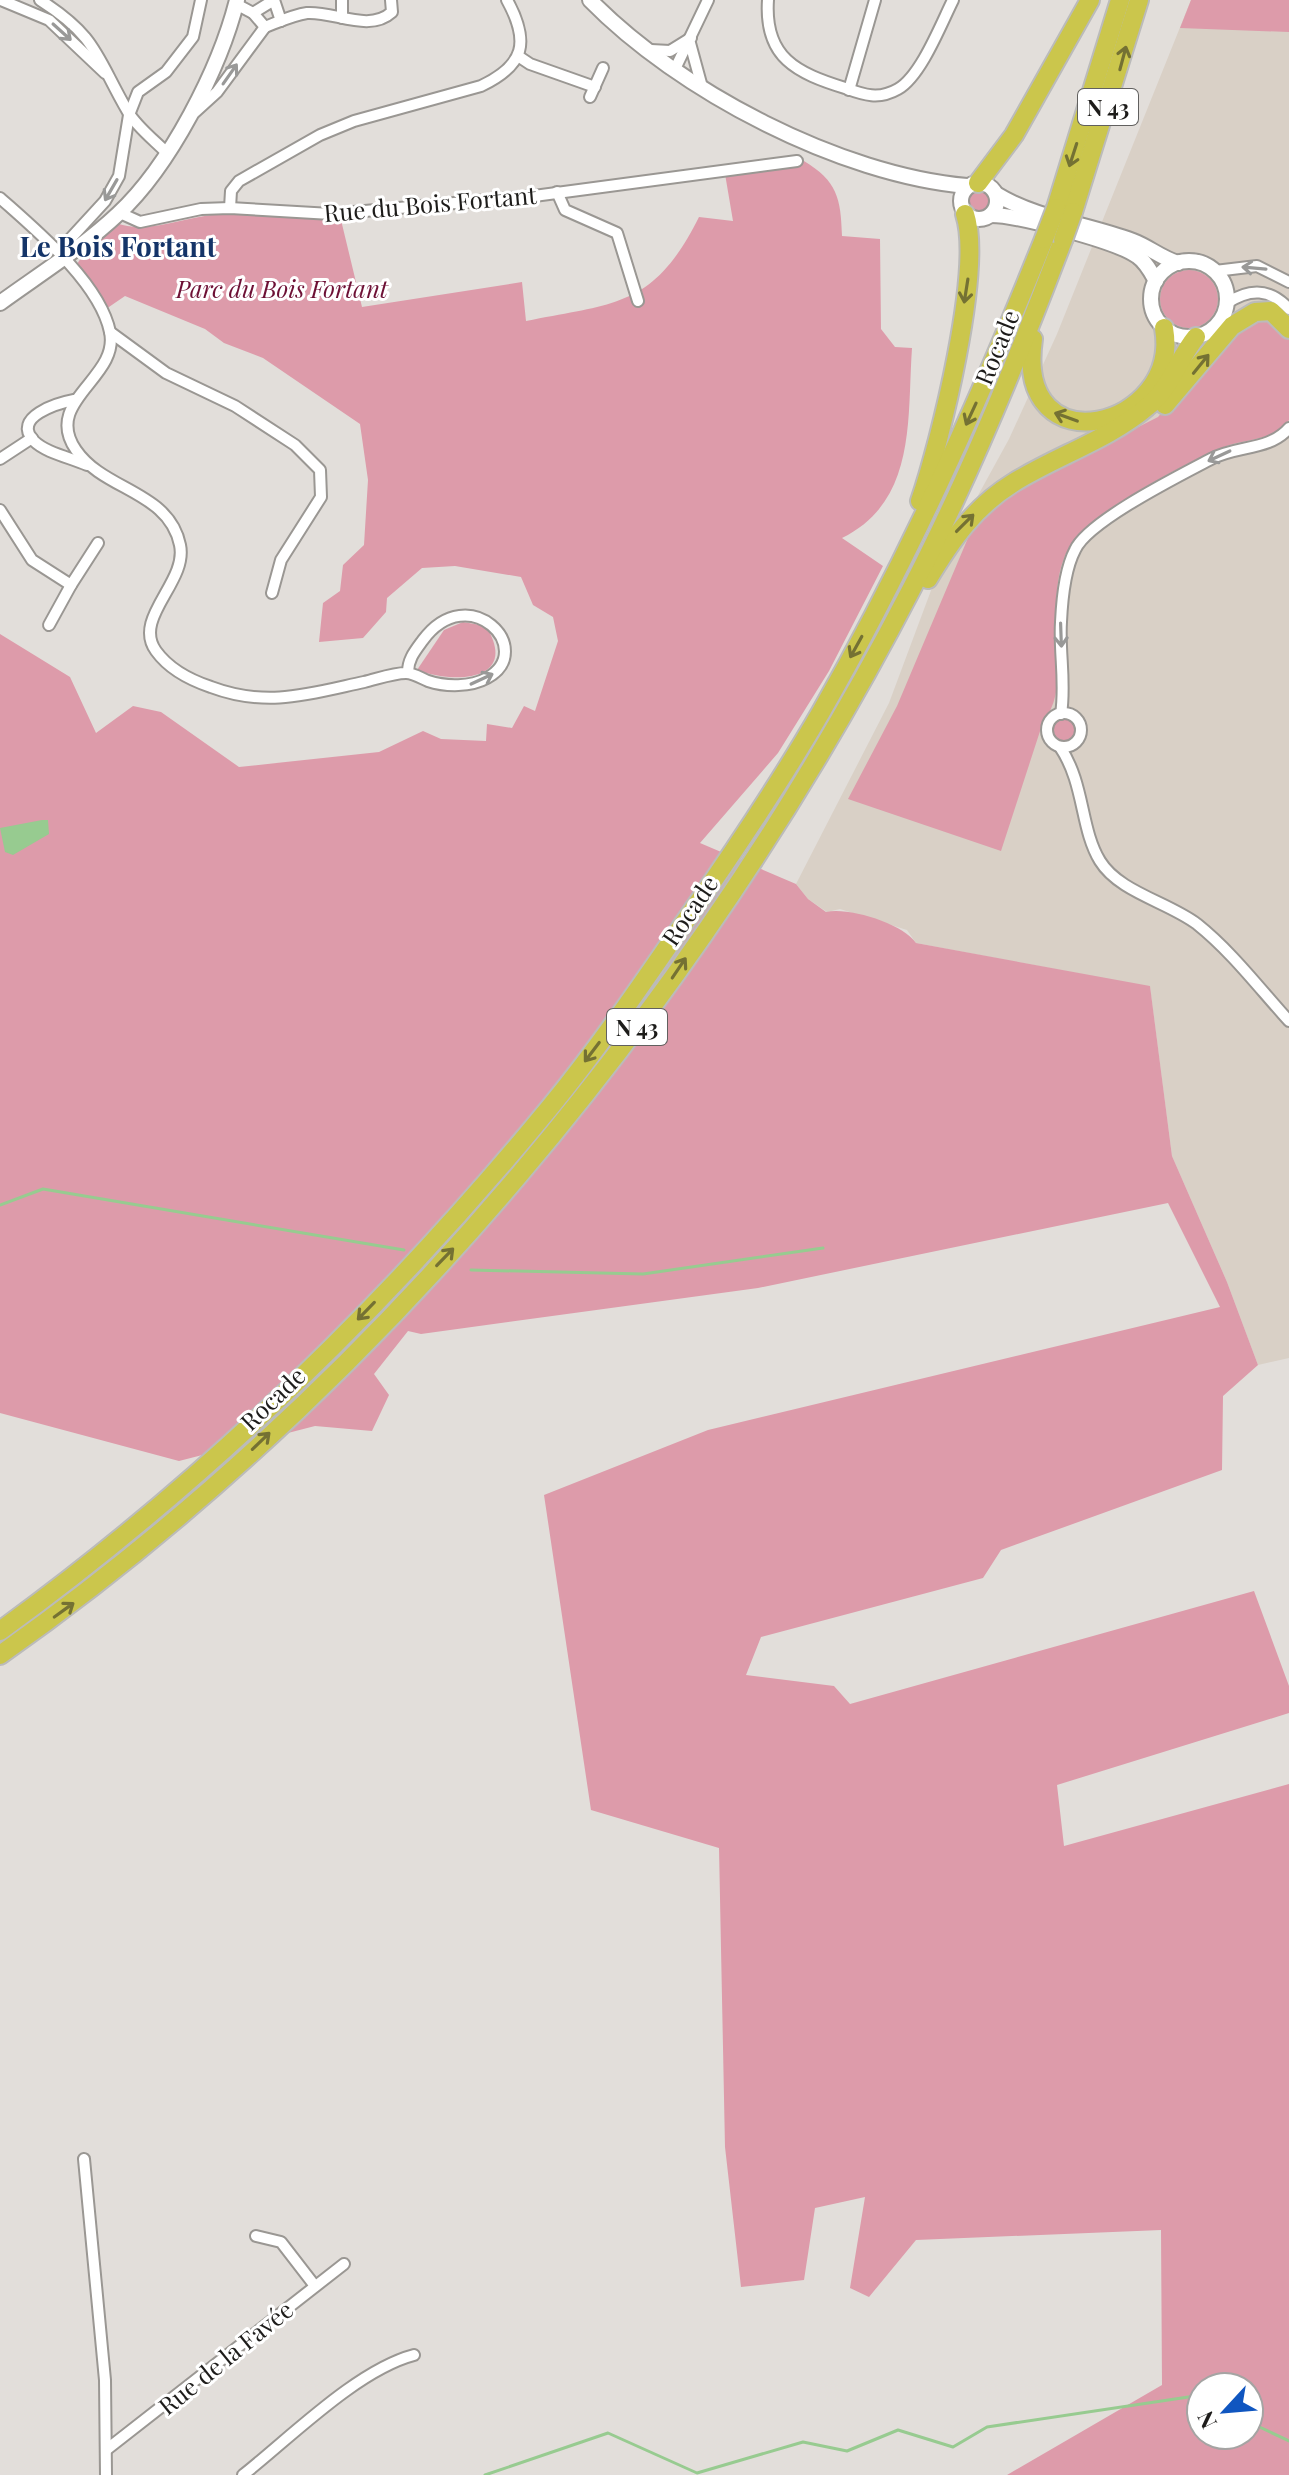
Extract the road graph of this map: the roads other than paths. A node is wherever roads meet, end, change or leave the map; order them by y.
1 (1, 0) edge
2 (40, 0) edge
3 (201, 0) edge
4 (274, 0) edge
5 (342, 0) edge
6 (391, 0) edge
7 (507, 0) edge
8 (590, 0) edge
9 (708, 0) edge
10 (768, 0) edge
11 (875, 0) edge
12 (953, 0) edge
13 (1090, 0) edge
14 (1120, 0) edge
15 (1139, 0) edge
16 (236, 2) edge
17 (25, 4) edge
18 (253, 13) junction
19 (342, 18) junction
20 (281, 21) junction
21 (265, 27) junction
22 (692, 40) junction
23 (650, 50) junction
24 (518, 56) junction
25 (603, 68) dead end
26 (675, 69) junction
27 (112, 80) junction
28 (702, 87) junction
29 (849, 90) junction
30 (129, 115) junction
31 (190, 116) junction
32 (167, 153) junction
33 (797, 161) dead end
34 (928, 183) junction
35 (972, 184) junction
36 (557, 192) junction
37 (996, 194) junction
38 (0, 198) edge
39 (230, 208) junction
40 (1064, 210) junction
41 (963, 211) junction
42 (120, 213) junction
43 (991, 215) junction
44 (1053, 240) junction
45 (62, 253) junction
46 (1178, 263) junction
47 (1215, 271) junction
48 (1156, 281) junction
49 (1289, 282) edge
50 (638, 301) dead end
51 (0, 303) edge
52 (1227, 303) junction
53 (1289, 309) edge
54 (1164, 328) junction
55 (1289, 329) edge
56 (110, 332) junction
57 (1196, 337) junction
58 (74, 400) junction
59 (1289, 428) edge
60 (32, 438) junction
61 (1095, 440) junction
62 (0, 459) edge
63 (93, 467) junction
64 (0, 510) edge
65 (98, 543) dead end
66 (71, 585) junction
67 (272, 593) dead end
68 (882, 600) junction
69 (49, 625) dead end
70 (408, 672) junction
71 (861, 682) junction
72 (1061, 714) junction
73 (1075, 744) junction
74 (1060, 747) junction
75 (1074, 767) junction
76 (1289, 1021) edge
77 (0, 1631) edge
78 (0, 1655) edge
79 (84, 2159) dead end
80 (256, 2236) dead end
81 (344, 2264) dead end
82 (315, 2286) junction
83 (414, 2355) dead end
84 (106, 2450) junction
85 (106, 2475) edge
86 (243, 2475) edge

1 - 17 street
2 - 27 street
3 - 30 street
4 - 18 street
4 - 20 street
5 - 19 street
6 - 19 street
7 - 24 street
8 - 23 street
9 - 22 street
10 - 29 street
11 - 29 street
12 - 29 street
13 - 35 highway
14 -> 40 highway, N 43
40 -> 15 highway, N 43
16 - 18 street
16 - 31 street
17 -> 27 street
18 - 21 street
19 - 20 street
20 - 21 street
31 -> 21 street
22 - 23 street
22 - 26 street
22 - 28 street
23 - 26 street
24 - 25 street
24 - 39 street
26 - 28 street
27 - 30 street
28 - 34 street
30 - 32 street
30 -> 45 street
31 - 32 street
32 - 42 street
33 - 36 street, Rue du Bois Fortant
34 - 35 street
34 - 41 street
35 - 37 street
35 - 41 street
36 - 39 street, Rue du Bois Fortant
36 - 50 street, Rue du Bois Fortant
37 - 43 street
37 - 46 street
38 - 45 street
39 - 42 street, Rue du Bois Fortant
40 - 44 highway, N 43, bridge
41 - 43 street
41 -> 68 highway
42 - 45 street
43 - 48 street
54 -> 44 highway
44 -> 68 highway, N 43
44 - 71 highway, Rocade / N 43
45 - 51 street
45 - 56 street
46 - 47 street
46 - 48 street
49 -> 47 street
47 - 52 street
48 - 54 street
52 - 53 street
52 - 57 street
54 - 57 street
61 -> 55 highway
56 - 58 street
56 - 67 street
57 - 61 highway
58 - 60 street
58 - 63 street
59 -> 72 street
60 - 62 street
60 - 63 street
71 -> 61 highway
63 - 70 street
64 - 66 street
65 - 66 street
66 - 69 street
68 -> 77 highway, N 43
70 -> 70 street
78 -> 71 highway, Rocade / N 43
72 - 73 street
72 - 74 street
73 - 74 street
73 - 75 street
74 - 75 street
75 - 76 street
79 - 84 street
80 - 82 street
81 - 82 street, Rue de la Favée
82 - 84 street, Rue de la Favée
83 - 86 street
84 - 85 street

